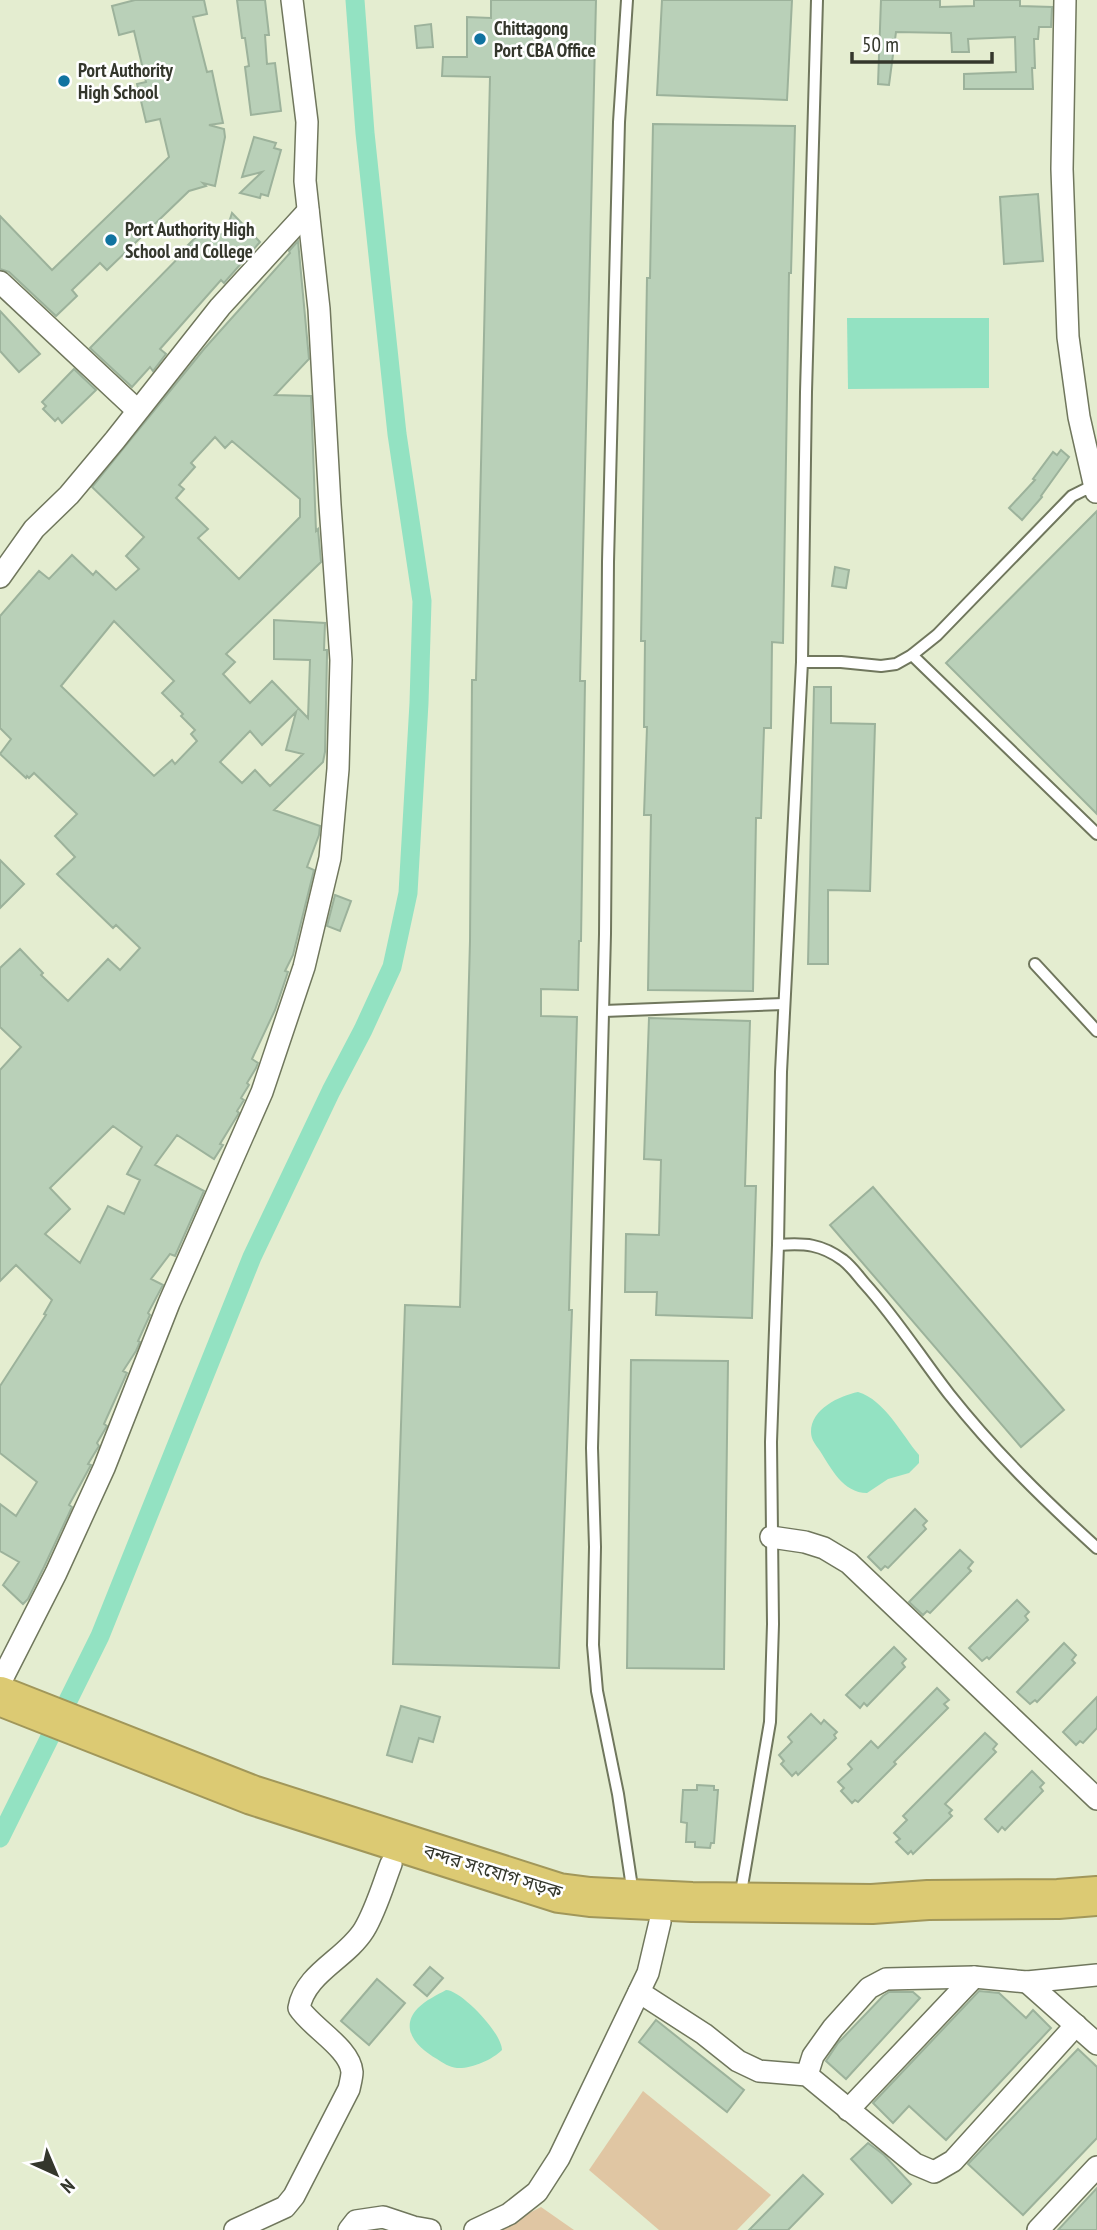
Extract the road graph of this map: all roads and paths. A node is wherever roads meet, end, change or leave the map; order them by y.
1 (292, 0) edge
2 (627, 0) edge
3 (817, 0) edge
4 (1065, 0) edge
5 (308, 211) junction
6 (0, 282) edge
7 (137, 410) junction
8 (1097, 493) edge
9 (0, 577) edge
10 (912, 655) junction
11 (802, 662) junction
12 (1097, 834) edge
13 (1035, 964) dead end
14 (784, 1004) junction
15 (604, 1011) junction
16 (1097, 1031) edge
17 (778, 1245) junction
18 (771, 1537) junction
19 (1097, 1548) edge
20 (0, 1683) edge
21 (0, 1696) edge
22 (0, 1720) edge
23 (187, 1781) junction
24 (1097, 1799) edge
25 (391, 1864) junction
26 (1097, 1896) edge
27 (739, 1903) junction
28 (1097, 1910) edge
29 (647, 1911) junction
30 (1097, 1975) edge
31 (974, 1978) junction
32 (1027, 1982) junction
33 (639, 1992) junction
34 (1076, 2025) junction
35 (1097, 2044) edge
36 (807, 2075) junction
37 (848, 2110) junction
38 (1097, 2167) edge
39 (235, 2230) edge
40 (349, 2230) edge
41 (430, 2230) edge
42 (475, 2230) edge
43 (1038, 2230) edge

1 - 5 street
2 - 15 lane
3 - 11 lane
4 - 8 street
5 - 7 street
5 - 20 street
6 - 7 street
7 - 9 street
8 - 10 lane
10 - 11 lane
10 - 12 lane
11 - 14 lane
13 - 16 lane
14 - 15 lane
14 - 17 lane
15 - 29 lane
17 - 18 lane
17 - 19 lane
18 - 24 street
18 - 27 lane
21 - 23 highway, বন্দর সংযোগ সড়ক
22 - 23 highway, বন্দর সংযোগ সড়ক
23 - 25 highway, বন্দর সংযোগ সড়ক
23 - 29 highway, বন্দর সংযোগ সড়ক
25 - 29 highway, বন্দর সংযোগ সড়ক
25 - 39 street
26 - 27 highway, বন্দর সংযোগ সড়ক
27 - 29 highway, বন্দর সংযোগ সড়ক
28 - 29 highway, বন্দর সংযোগ সড়ক
29 - 33 street
30 - 32 street
31 - 32 street
31 - 36 street
31 - 37 street
32 - 34 street
33 - 36 street
33 - 42 street
34 - 35 street
34 - 37 street
36 - 37 street
38 - 43 street
40 - 41 street

